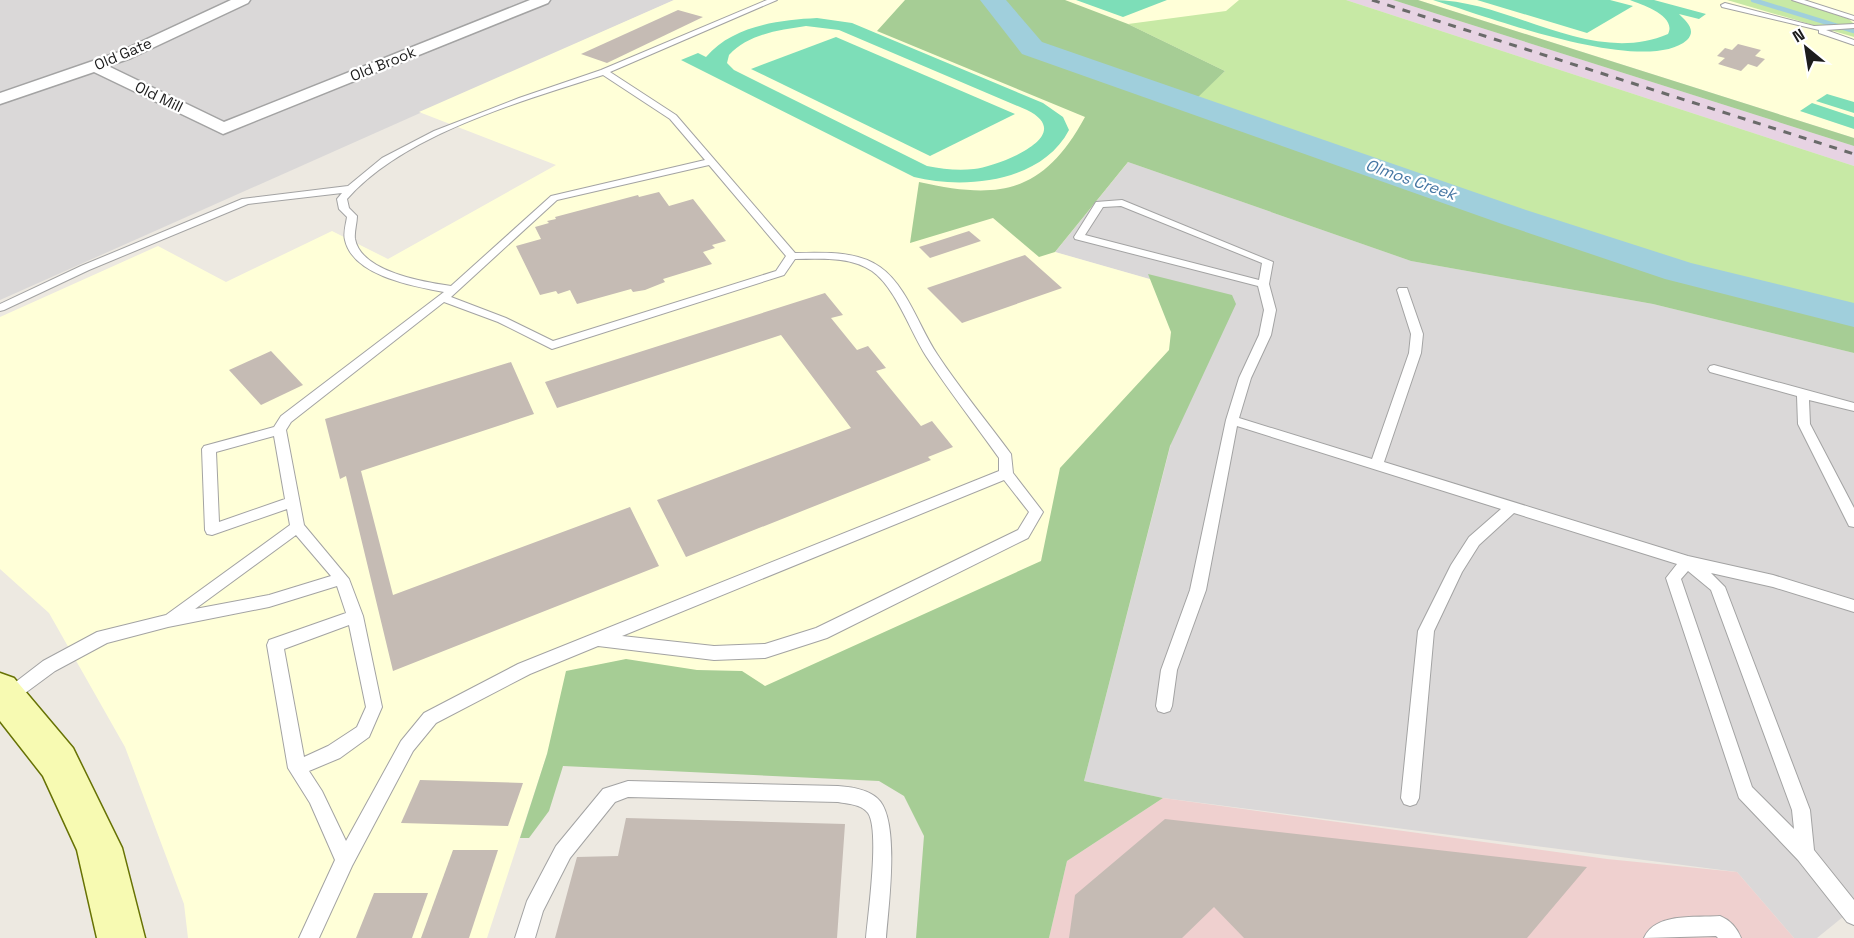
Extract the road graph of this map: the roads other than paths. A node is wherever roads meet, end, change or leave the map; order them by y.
1 (243, 0) edge
2 (543, 0) edge
3 (773, 0) edge
4 (1796, 0) edge
5 (1725, 5) dead end
6 (1854, 18) edge
7 (1854, 26) edge
8 (1814, 28) junction
9 (1854, 43) edge
10 (95, 66) junction
11 (604, 72) junction
12 (0, 99) edge
13 (223, 129) joint
14 (710, 162) junction
15 (350, 189) junction
16 (792, 256) junction
17 (1263, 284) junction
18 (1403, 290) dead end
19 (448, 294) junction
20 (0, 308) edge
21 (1714, 369) dead end
22 (1803, 394) junction
23 (1854, 407) edge
24 (1232, 420) junction
25 (279, 430) junction
26 (1376, 465) junction
27 (1006, 474) junction
28 (292, 502) junction
29 (1512, 507) junction
30 (1854, 522) edge
31 (297, 527) junction
32 (1688, 562) junction
33 (342, 579) junction
34 (1854, 606) edge
35 (355, 616) junction
36 (168, 621) junction
37 (597, 640) junction
38 (2, 696) edge
39 (1164, 706) dead end
40 (297, 768) junction
41 (1410, 798) dead end
42 (1805, 854) junction
43 (345, 860) junction
44 (1854, 915) edge
45 (121, 938) edge
46 (309, 938) edge
47 (525, 938) edge
48 (876, 938) edge
49 (1654, 938) edge
50 (1731, 938) edge

1 - 10 street, Old Gate
2 - 13 street, Old Brook
3 - 11 lane
4 - 6 lane
5 - 8 lane
7 - 8 lane
8 - 9 lane
10 - 12 street, Old Gate
10 - 13 street, Old Mill
11 - 14 lane
11 - 15 lane
14 - 16 lane
14 - 19 lane
15 - 19 lane
15 - 20 lane
16 - 19 lane
16 - 27 lane
17 - 17 lane
17 - 24 lane
18 - 26 lane
19 - 25 lane
21 - 22 lane
22 - 23 lane
22 - 30 lane
24 - 26 lane
24 - 39 lane
25 - 28 lane
25 - 28 lane
26 - 29 lane
27 - 37 lane
27 - 37 lane
28 - 31 lane
29 - 32 lane
29 - 41 lane
31 - 33 lane
31 - 36 lane
32 - 34 lane
32 - 42 lane
32 - 42 lane
33 - 35 lane
33 - 36 lane
35 - 40 lane
35 - 40 lane
36 - 38 lane
37 - 43 lane
38 - 45 main road
40 - 43 lane
42 - 44 lane
43 - 46 lane
47 - 48 lane
49 - 50 lane

